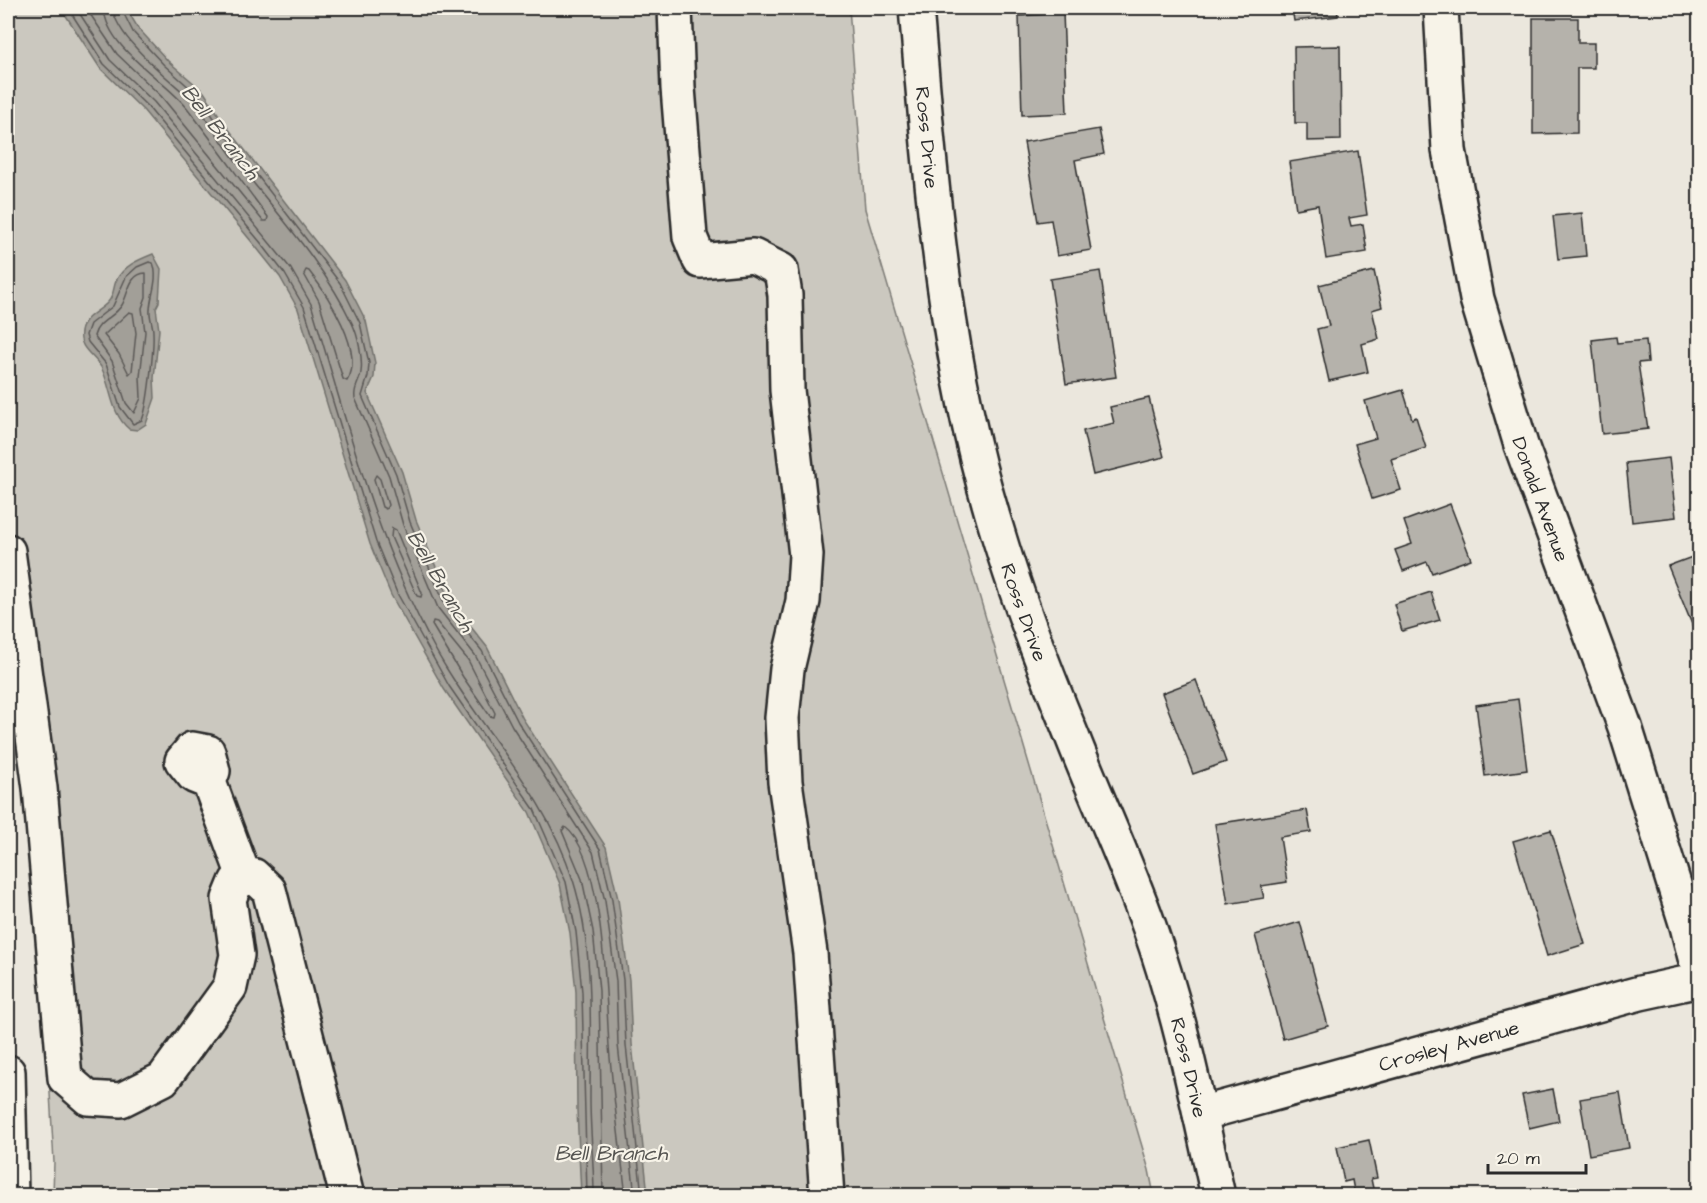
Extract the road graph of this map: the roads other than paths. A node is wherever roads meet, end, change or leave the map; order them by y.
1 (675, 8) edge
2 (916, 8) edge
3 (1440, 8) edge
4 (8, 551) edge
5 (209, 782) dead end
6 (245, 879) junction
7 (1700, 979) edge
8 (8, 1072) edge
9 (1200, 1114) junction
10 (11, 1196) edge
11 (347, 1196) edge
12 (827, 1196) edge
13 (1218, 1196) edge

1 - 12 street
2 - 9 street, Ross Drive
3 - 7 street, Donald Avenue
4 - 6 street
5 - 6 street
6 - 11 street
7 - 9 street, Crosley Avenue
8 - 10 street
9 - 13 street, Ross Drive

